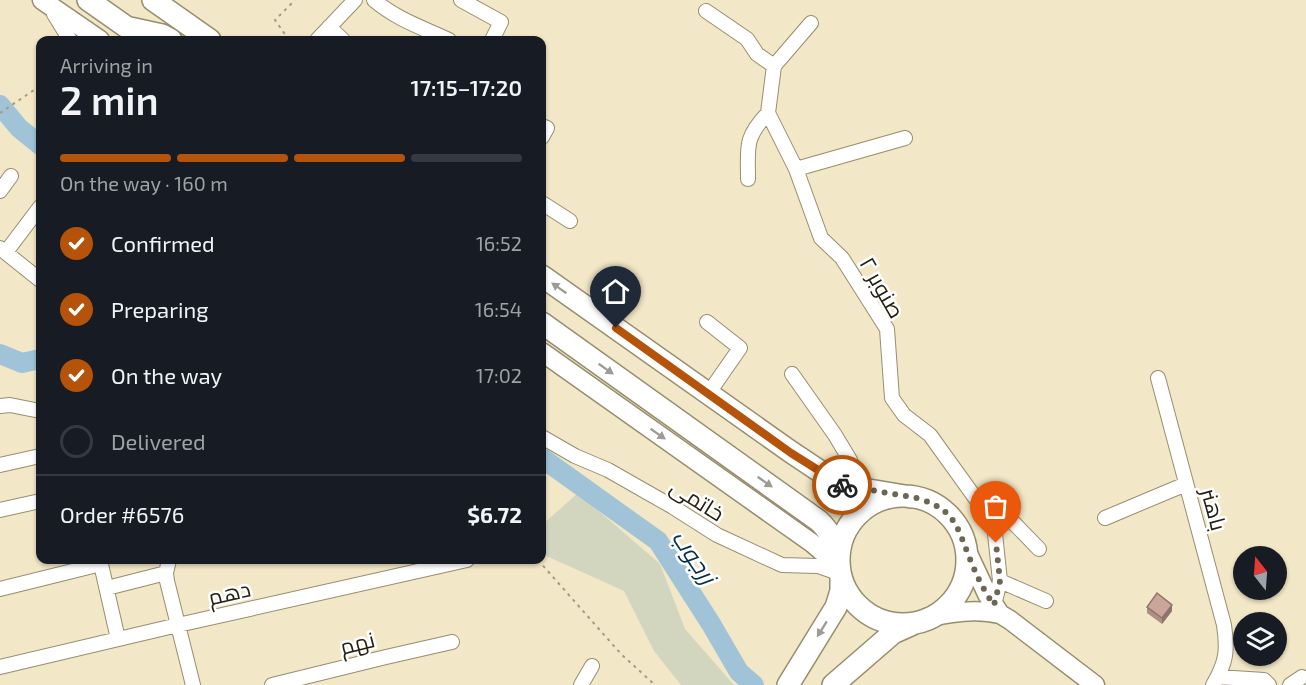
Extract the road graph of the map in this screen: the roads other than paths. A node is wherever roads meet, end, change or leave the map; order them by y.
1 (88, 0) edge
2 (355, 0) edge
3 (374, 0) edge
4 (461, 0) edge
5 (49, 3) edge
6 (163, 3) edge
7 (706, 11) dead end
8 (811, 23) dead end
9 (126, 27) junction
10 (329, 27) junction
11 (68, 36) edge
12 (94, 36) edge
13 (139, 36) edge
14 (164, 36) edge
15 (205, 36) edge
16 (321, 36) edge
17 (339, 36) edge
18 (439, 36) edge
19 (494, 36) edge
20 (774, 66) junction
21 (768, 113) junction
22 (905, 138) dead end
23 (796, 169) junction
24 (11, 176) dead end
25 (748, 179) dead end
26 (0, 191) edge
27 (546, 206) edge
28 (36, 212) edge
29 (570, 221) dead end
30 (3, 250) edge
31 (36, 273) edge
32 (546, 279) edge
33 (707, 322) dead end
34 (546, 326) edge
35 (546, 355) edge
36 (792, 374) dead end
37 (1158, 378) dead end
38 (708, 394) junction
39 (0, 406) edge
40 (36, 410) edge
41 (546, 439) edge
42 (36, 457) edge
43 (0, 465) edge
44 (1186, 484) junction
45 (851, 487) junction
46 (911, 497) junction
47 (36, 502) edge
48 (0, 510) edge
49 (1104, 518) dead end
50 (994, 524) junction
51 (965, 547) junction
52 (1039, 549) dead end
53 (93, 564) edge
54 (101, 564) edge
55 (449, 564) edge
56 (167, 566) edge
57 (841, 574) junction
58 (1000, 581) junction
59 (107, 588) junction
60 (0, 589) edge
61 (1046, 601) dead end
62 (1001, 613) junction
63 (925, 619) junction
64 (178, 625) junction
65 (118, 639) junction
66 (452, 642) dead end
67 (592, 666) dead end
68 (0, 667) edge
69 (1302, 677) dead end
70 (1215, 681) edge
71 (193, 685) edge
72 (272, 685) edge
73 (580, 685) edge
74 (788, 685) edge
75 (833, 685) edge
76 (1095, 685) edge
77 (1269, 685) edge
78 (1290, 685) edge

1 - 9 highway
2 - 10 street
3 - 18 street
4 - 19 street
5 - 11 street
5 - 12 main road
6 - 15 highway
7 - 20 street
8 - 20 street
9 - 13 highway
9 - 14 highway
10 - 16 street
10 - 17 street
20 - 21 street
21 - 23 street, صنوبر ۲
21 - 25 street
22 - 23 street
23 - 50 street, صنوبر ۲
24 - 26 street
27 - 29 street
28 - 30 street
30 - 31 street
38 -> 32 highway
33 - 38 street
34 -> 57 highway
35 -> 57 main road
36 - 45 street
37 - 44 street, باهنر
38 - 45 highway
39 - 40 street
41 - 57 street, خاتمی
42 - 43 street
44 - 49 street
44 - 70 street, باهنر
45 - 46 highway
46 - 51 highway
46 - 57 highway
47 - 48 street
50 - 52 street
50 - 58 street, صنوبر ۲
51 - 62 main road
51 - 63 highway
53 - 60 street
54 - 59 street
55 - 64 street, دهم
56 - 59 street
56 - 64 street
57 - 63 highway
57 -> 74 highway
58 - 61 street
58 - 62 street, صنوبر ۲
59 - 65 street
62 - 63 main road
62 - 76 main road
63 - 75 highway
64 - 65 street, دهم
64 - 71 street
65 - 68 street, دهم
66 - 72 street, نهم
67 - 73 street
69 - 78 street
70 - 77 street

